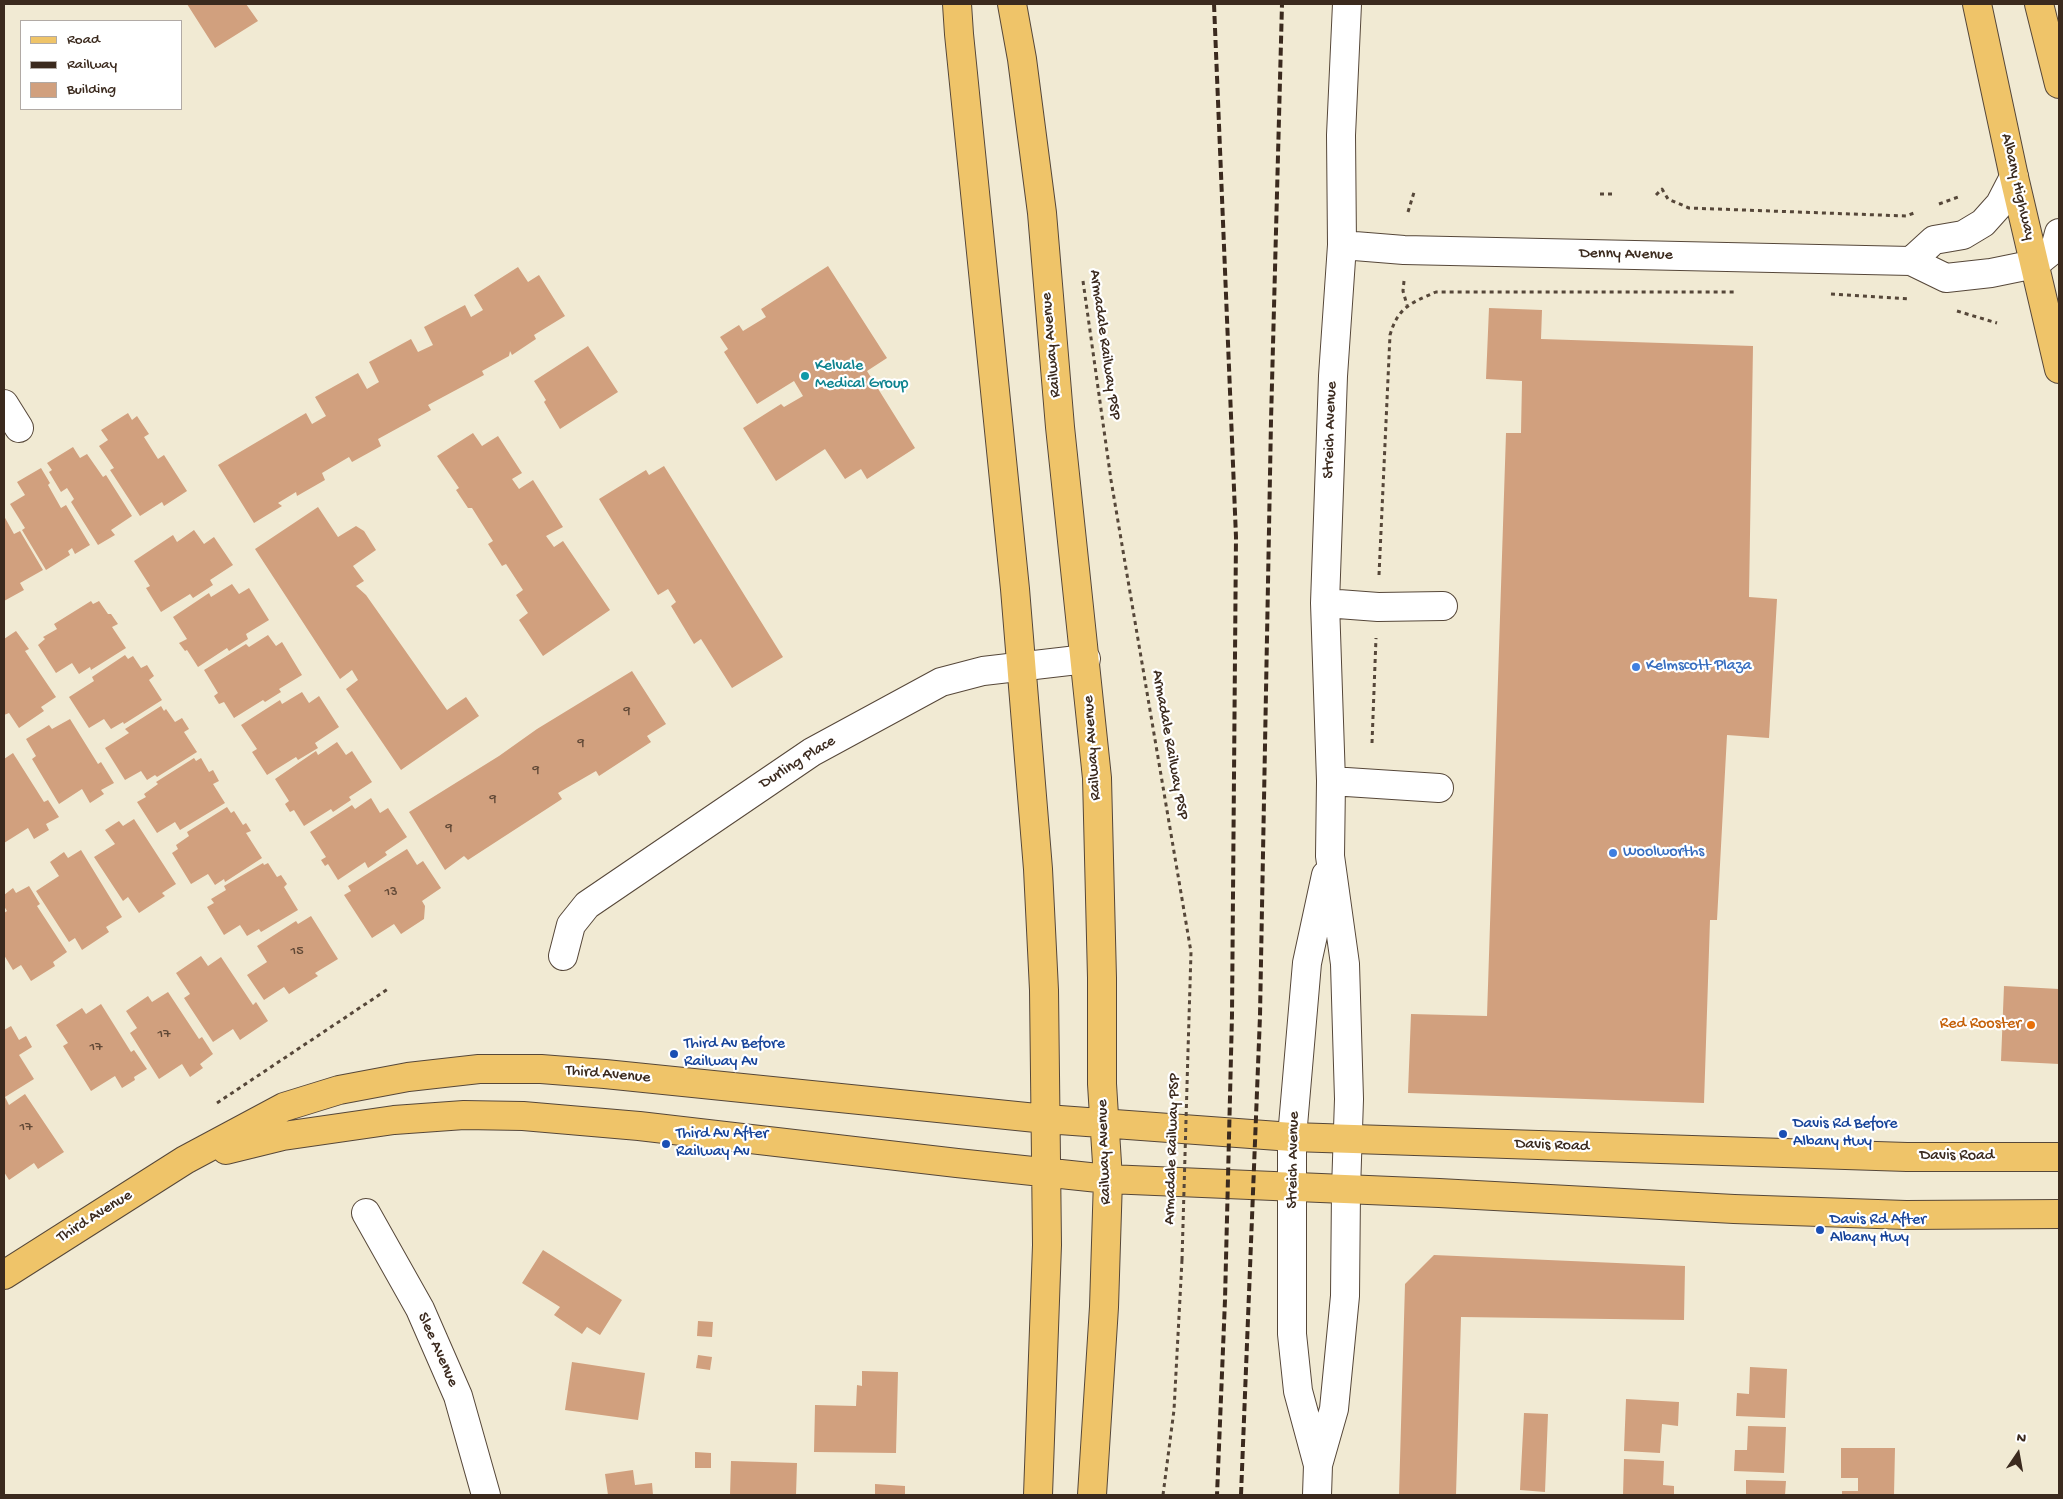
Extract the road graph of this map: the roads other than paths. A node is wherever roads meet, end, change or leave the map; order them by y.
1 (957, 4) edge
2 (1012, 4) edge
3 (1347, 4) edge
4 (1977, 4) edge
5 (2039, 4) edge
6 (2059, 84) edge
7 (2014, 177) junction
8 (2059, 234) edge
9 (1342, 245) junction
10 (1911, 261) junction
11 (2035, 264) junction
12 (2059, 369) edge
13 (4, 404) edge
14 (19, 428) dead end
15 (1325, 603) junction
16 (1443, 606) dead end
17 (1086, 659) junction
18 (1022, 668) junction
19 (1331, 781) junction
20 (1439, 788) dead end
21 (1330, 856) junction
22 (563, 956) dead end
23 (1046, 1119) junction
24 (1104, 1124) junction
25 (1292, 1137) junction
26 (1348, 1140) junction
27 (2059, 1157) edge
28 (185, 1160) junction
29 (1046, 1173) junction
30 (1108, 1179) junction
31 (1292, 1188) junction
32 (1346, 1190) junction
33 (366, 1213) dead end
34 (2059, 1214) edge
35 (4, 1275) edge
36 (1318, 1465) junction
37 (486, 1495) edge
38 (1038, 1495) edge
39 (1092, 1495) edge
40 (1317, 1495) edge

1 - 18 main road
2 - 17 main road, Railway Avenue
3 - 9 street, Streich Avenue
4 - 7 main road, Albany Highway
5 - 6 main road
7 - 10 street
7 - 11 main road, Albany Highway
8 - 11 street, Denny Avenue
9 - 10 street, Denny Avenue
9 - 15 street, Streich Avenue
10 - 11 street, Denny Avenue
11 - 12 main road, Albany Highway
13 - 14 street
15 - 16 street
15 - 19 street, Streich Avenue
17 - 18 street, Durling Place
17 - 24 main road, Railway Avenue
18 - 22 street, Durling Place
18 - 23 main road
19 - 20 street
19 - 21 street, Streich Avenue
21 - 25 street, Streich Avenue
21 - 26 street, Streich Avenue
23 - 24 main road, Davis Road
23 - 28 main road, Third Avenue
23 - 29 main road
24 - 25 main road, Davis Road
24 - 30 main road, Railway Avenue
25 - 26 main road, Davis Road
25 - 31 street, Streich Avenue
26 - 27 main road, Davis Road
26 - 32 street, Streich Avenue
28 - 29 main road, Third Avenue
28 - 35 main road, Third Avenue
29 - 30 main road
29 - 38 main road
30 - 31 main road
30 - 39 main road, Railway Avenue
31 - 32 main road
31 - 36 street, Streich Avenue
32 - 34 main road
32 - 36 street, Streich Avenue
33 - 37 street, Slee Avenue
36 - 40 street, Streich Avenue

